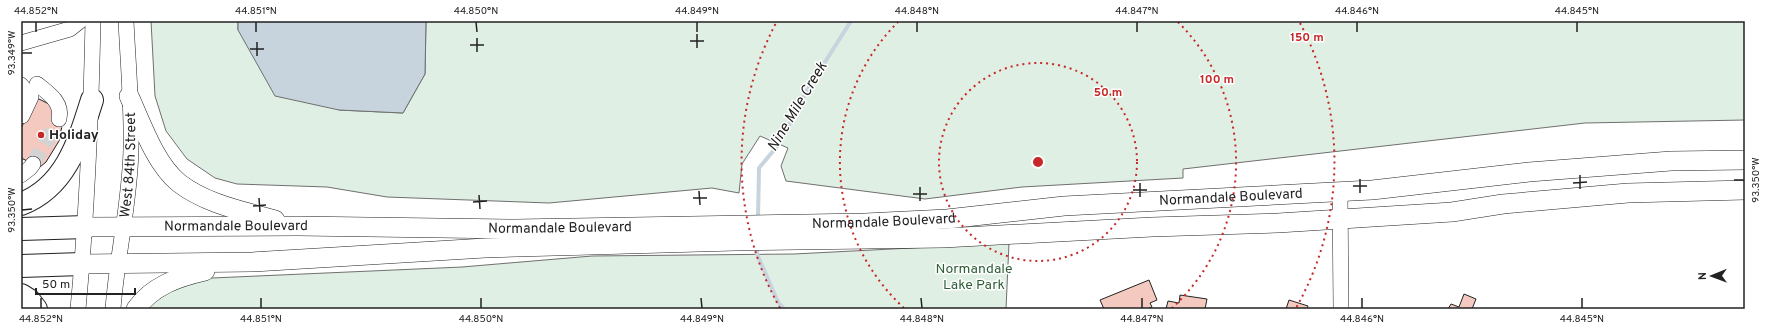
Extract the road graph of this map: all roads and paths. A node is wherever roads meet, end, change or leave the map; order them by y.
1 (80, 21) edge
2 (93, 21) edge
3 (126, 21) edge
4 (21, 43) edge
5 (32, 84) edge
6 (129, 96) junction
7 (92, 100) junction
8 (22, 112) edge
9 (59, 119) tunnel mouth
10 (1745, 160) edge
11 (33, 164) tunnel mouth
12 (21, 175) edge
13 (1745, 190) edge
14 (1340, 192) junction
15 (21, 204) edge
16 (1340, 220) junction
17 (124, 226) junction
18 (298, 226) junction
19 (86, 227) junction
20 (21, 229) edge
21 (781, 232) junction
22 (735, 233) junction
23 (252, 262) junction
24 (82, 264) junction
25 (117, 264) junction
26 (21, 266) edge
27 (21, 295) edge
28 (36, 309) edge
29 (78, 309) edge
30 (113, 309) edge
31 (136, 309) edge
32 (1341, 309) edge

1 - 4 street
2 - 7 street
3 - 6 street, West 84th Street
5 - 8 street
5 - 9 street
6 - 17 street, West 84th Street
6 - 18 main road
7 - 15 highway
7 - 19 street
10 - 14 main road, Normandale Boulevard
11 - 12 street
13 - 16 main road, Normandale Boulevard
14 - 16 street
14 - 21 main road, Normandale Boulevard
16 - 21 main road, Normandale Boulevard
16 - 32 street
17 - 18 main road, Normandale Boulevard
17 - 19 main road, Normandale Boulevard
17 - 25 street, West 84th Street
18 - 22 main road, Normandale Boulevard
19 - 20 highway, Normandale Boulevard
19 - 24 street
21 - 22 main road, Normandale Boulevard
22 - 23 main road, Normandale Boulevard
23 - 25 main road, Normandale Boulevard
23 - 31 main road
24 - 25 main road, Normandale Boulevard
24 - 26 highway, Normandale Boulevard
24 - 29 street
25 - 30 street, West 84th Street
27 - 28 highway

